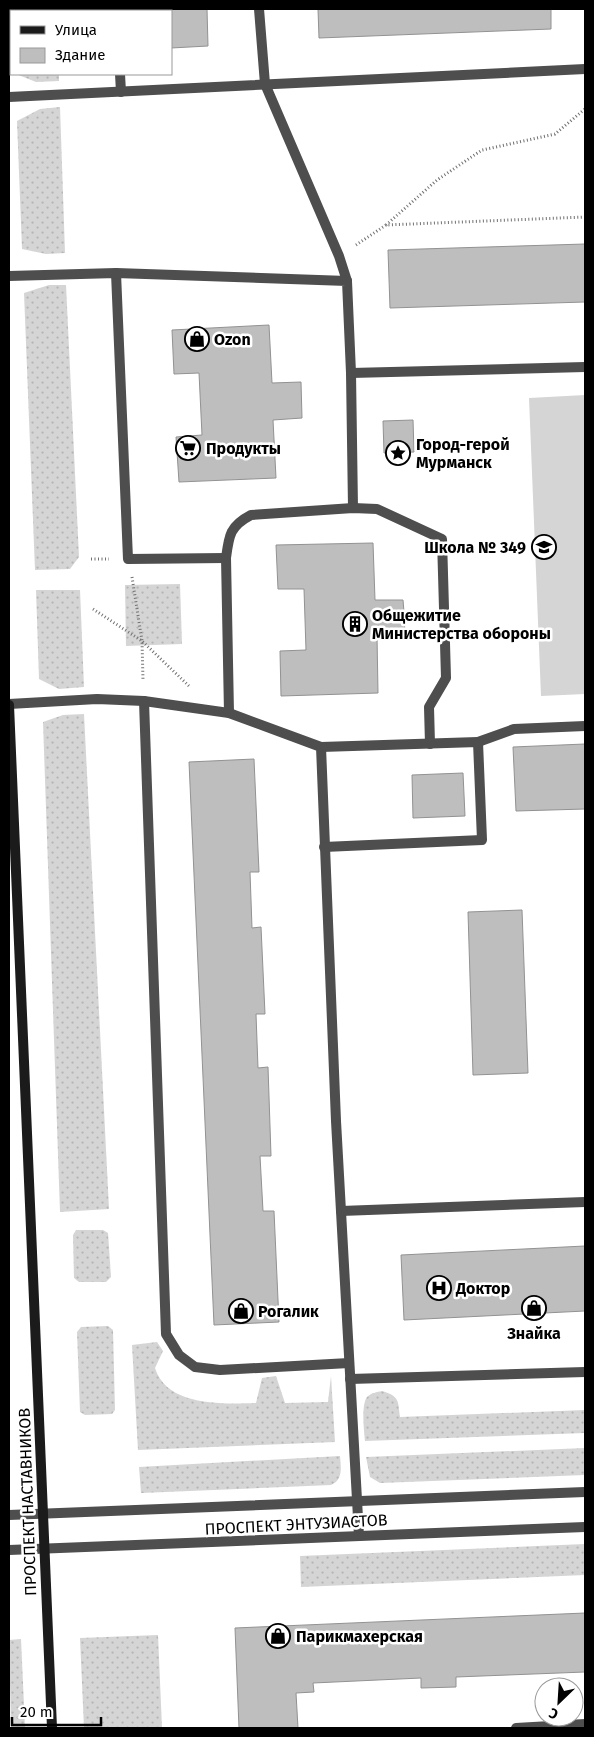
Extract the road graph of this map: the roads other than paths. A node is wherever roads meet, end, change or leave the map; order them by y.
1 (259, 9) edge
2 (585, 68) edge
3 (120, 75) edge
4 (265, 84) junction
5 (121, 92) junction
6 (9, 97) edge
7 (116, 273) junction
8 (9, 276) edge
9 (347, 281) junction
10 (585, 366) edge
11 (352, 373) junction
12 (353, 508) junction
13 (226, 558) junction
14 (144, 701) junction
15 (9, 704) edge
16 (229, 713) junction
17 (585, 726) edge
18 (478, 742) junction
19 (430, 744) junction
20 (321, 748) junction
21 (324, 847) junction
22 (585, 1202) edge
23 (341, 1211) junction
24 (349, 1362) junction
25 (585, 1372) edge
26 (350, 1379) junction
27 (585, 1492) edge
28 (357, 1500) junction
29 (43, 1514) junction
30 (9, 1515) edge
31 (585, 1527) edge
32 (359, 1536) junction
33 (44, 1549) junction
34 (9, 1550) edge
35 (585, 1724) edge
36 (52, 1728) edge
37 (516, 1728) edge

1 - 4 street
2 - 4 street
3 - 5 street
4 - 5 street
4 - 9 street
5 - 6 street
7 - 8 street
7 - 9 street
7 - 13 street
9 - 11 street
10 - 11 street
11 - 12 street
12 - 13 street
12 - 19 street
13 - 16 street
14 - 15 street
14 - 16 street
14 - 24 street
15 - 29 main road, ПРОСПЕКТ НАСТАВНИКОВ
16 - 20 street
17 - 18 street
18 - 19 street
18 - 21 street
19 - 20 street
20 - 21 street
21 - 23 street
22 - 23 street
23 - 24 street
24 - 26 street
25 - 26 street
26 - 28 street
27 - 28 street, ПРОСПЕКТ ЭНТУЗИАСТОВ
28 - 29 street, ПРОСПЕКТ ЭНТУЗИАСТОВ
28 - 32 street
29 - 30 street, ПРОСПЕКТ ЭНТУЗИАСТОВ
29 - 33 main road, ПРОСПЕКТ НАСТАВНИКОВ
31 - 32 street, ПРОСПЕКТ ЭНТУЗИАСТОВ
32 - 33 street, ПРОСПЕКТ ЭНТУЗИАСТОВ
33 - 34 street, ПРОСПЕКТ ЭНТУЗИАСТОВ
33 - 36 main road, ПРОСПЕКТ НАСТАВНИКОВ
35 - 37 street

